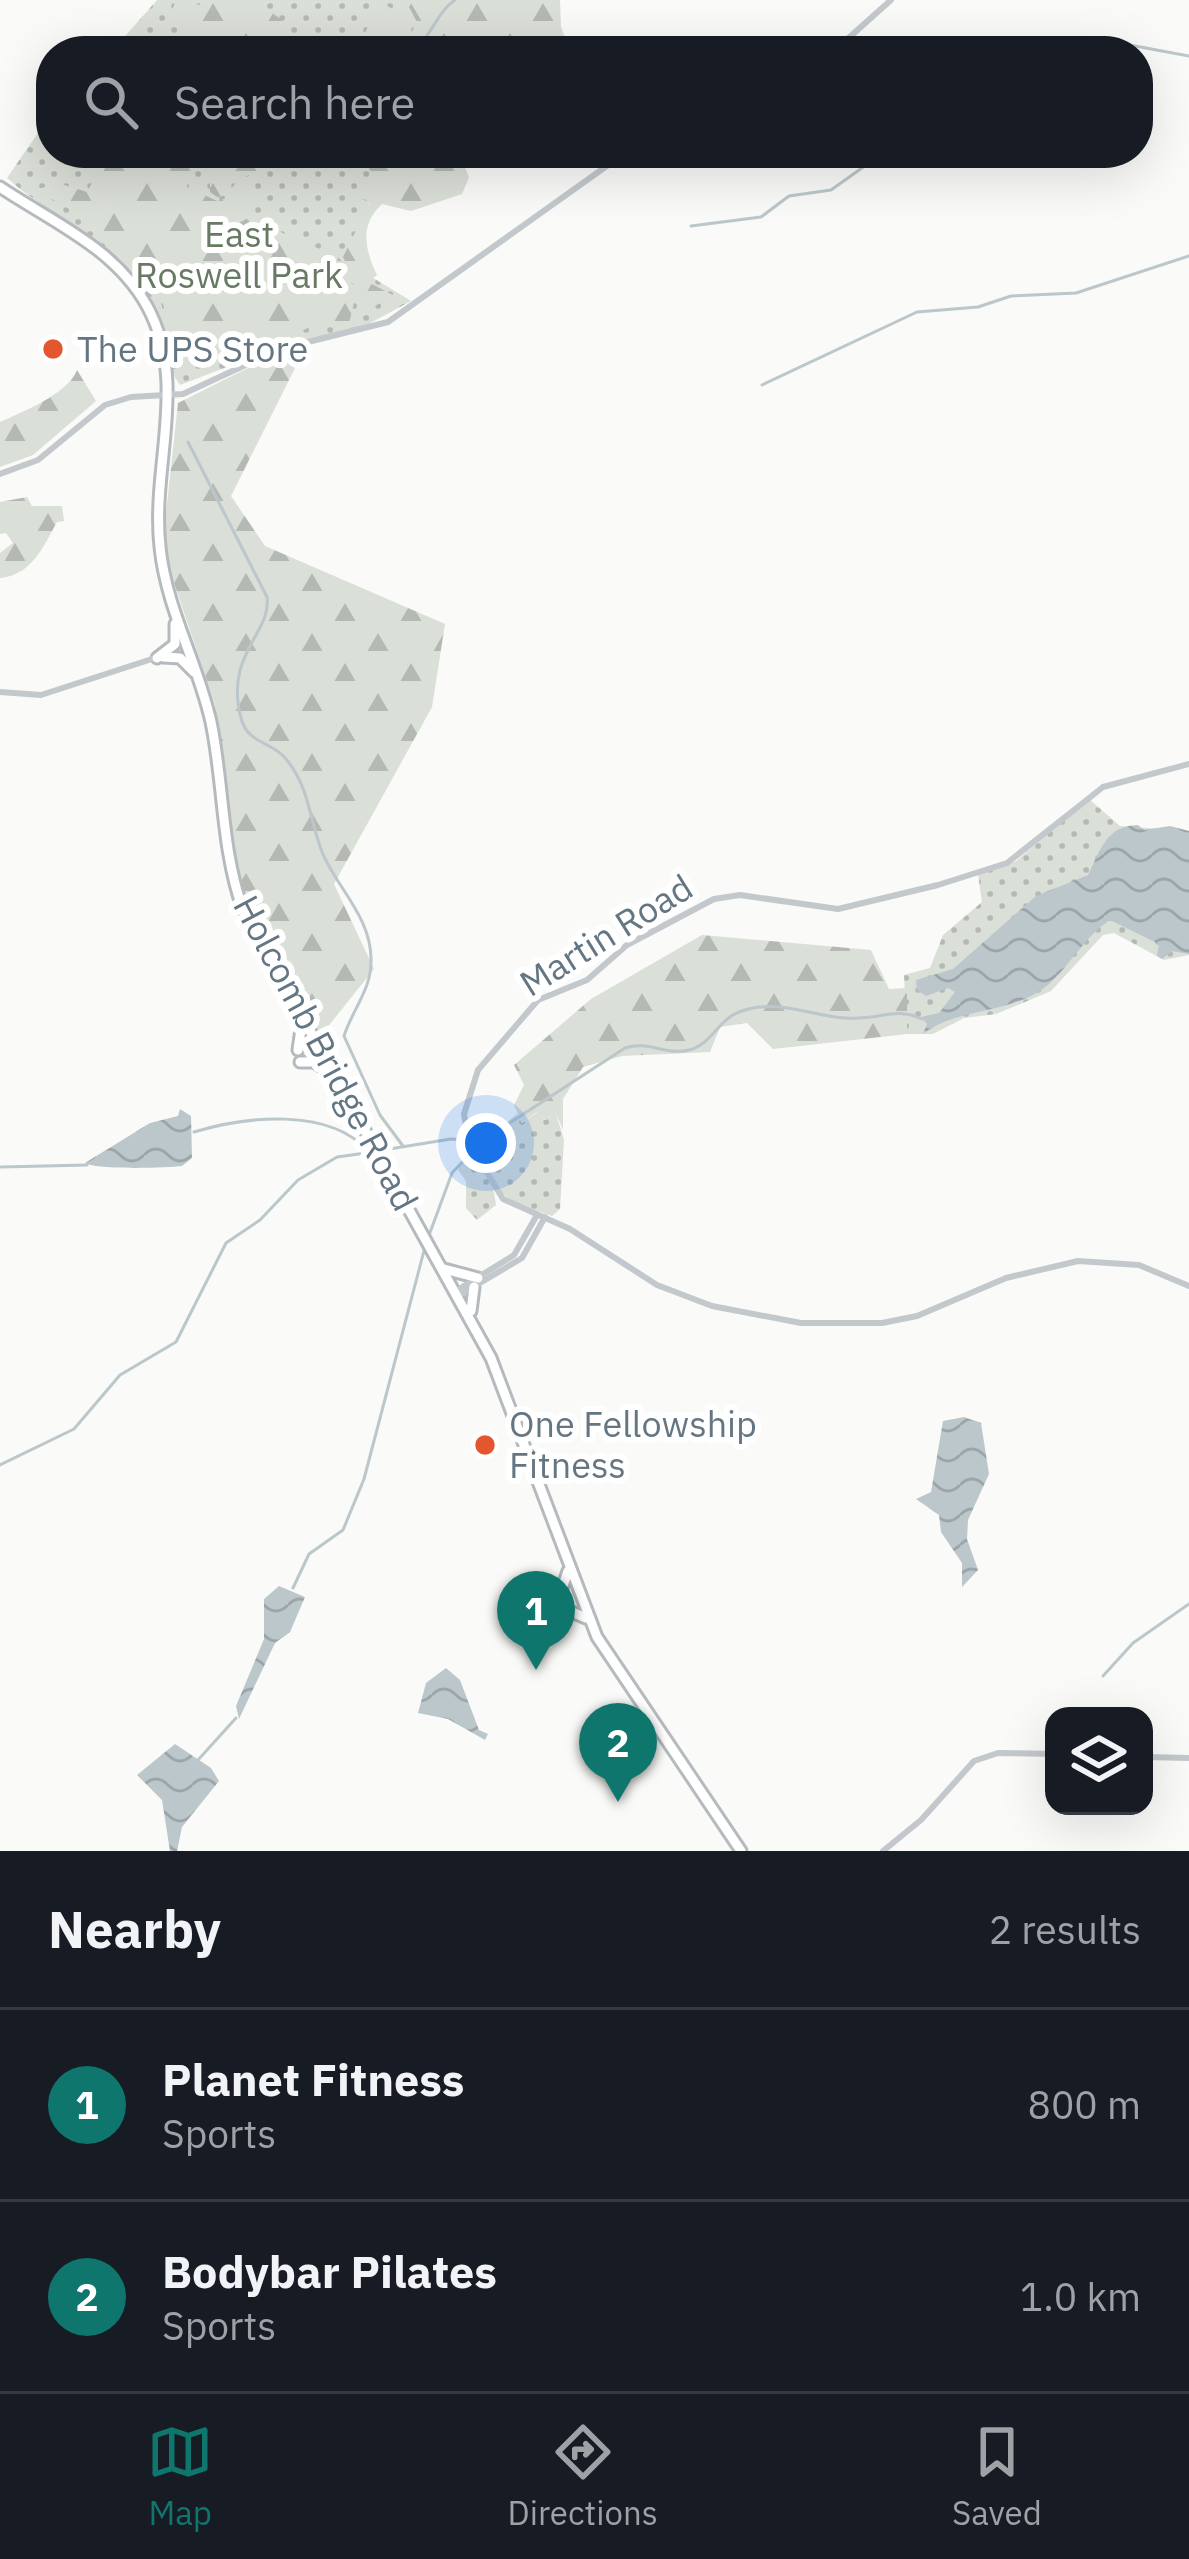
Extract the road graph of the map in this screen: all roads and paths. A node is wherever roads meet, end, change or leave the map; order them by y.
1 (891, 0) edge
2 (851, 36) edge
3 (604, 168) edge
4 (0, 187) edge
5 (168, 396) junction
6 (0, 474) edge
7 (176, 614) junction
8 (187, 647) junction
9 (157, 658) junction
10 (196, 675) junction
11 (0, 692) edge
12 (1189, 764) edge
13 (302, 1017) junction
14 (338, 1081) junction
15 (542, 1216) junction
16 (443, 1268) junction
17 (476, 1283) junction
18 (1189, 1286) edge
19 (457, 1294) junction
20 (473, 1322) junction
21 (568, 1566) junction
22 (557, 1603) dead end
23 (546, 1616) dead end
24 (591, 1624) junction
25 (1045, 1754) edge
26 (1153, 1757) edge
27 (1189, 1758) edge
28 (741, 1851) edge
29 (883, 1851) edge

1 - 2 street
3 - 5 street
4 - 5 main road, Holcomb Bridge Road
5 - 6 street
5 - 7 main road, Holcomb Bridge Road
7 - 8 main road, Holcomb Bridge Road
7 - 9 main road
8 - 9 street
8 - 10 main road, Holcomb Bridge Road
9 - 10 main road
9 - 11 street
10 - 13 main road, Holcomb Bridge Road
12 - 15 street, Martin Road
13 - 14 main road, Holcomb Bridge Road
13 - 14 main road
14 - 16 main road, Holcomb Bridge Road
15 - 17 street
15 - 18 street, Martin Road
16 - 17 main road
16 - 19 main road, Holcomb Bridge Road
17 - 19 street
17 - 20 main road
19 - 20 main road, Holcomb Bridge Road
20 - 21 main road, Holcomb Bridge Road
21 - 22 main road
21 - 24 main road, Holcomb Bridge Road
23 - 24 main road
24 - 28 main road, Holcomb Bridge Road
25 - 29 street
26 - 27 street

